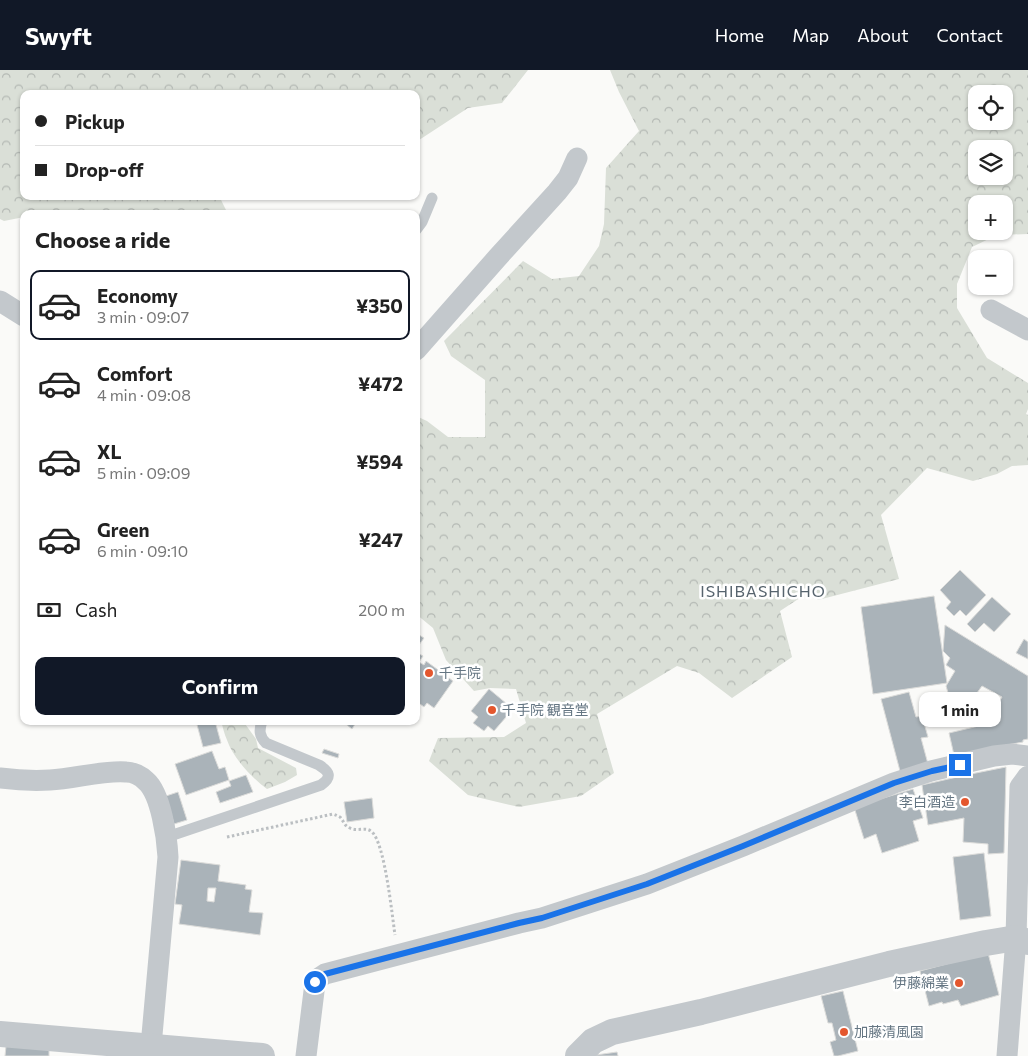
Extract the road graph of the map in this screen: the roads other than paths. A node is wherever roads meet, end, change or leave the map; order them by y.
1 (577, 158) dead end
2 (432, 198) dead end
3 (420, 225) edge
4 (0, 301) edge
5 (992, 310) dead end
6 (20, 314) edge
7 (1028, 330) edge
8 (420, 345) edge
9 (260, 725) edge
10 (1028, 756) edge
11 (1028, 776) edge
12 (0, 778) edge
13 (167, 837) junction
14 (1022, 940) edge
15 (0, 1034) edge
16 (157, 1050) edge
17 (581, 1055) edge
18 (262, 1056) edge
19 (306, 1056) edge
20 (1007, 1056) edge

1 - 8 street
2 - 3 lane
4 - 6 street
5 - 7 street
9 - 13 lane
10 - 19 street
11 - 14 street
12 - 13 street
13 - 16 street
14 - 17 street
14 - 20 street
15 - 16 street
16 - 18 street

